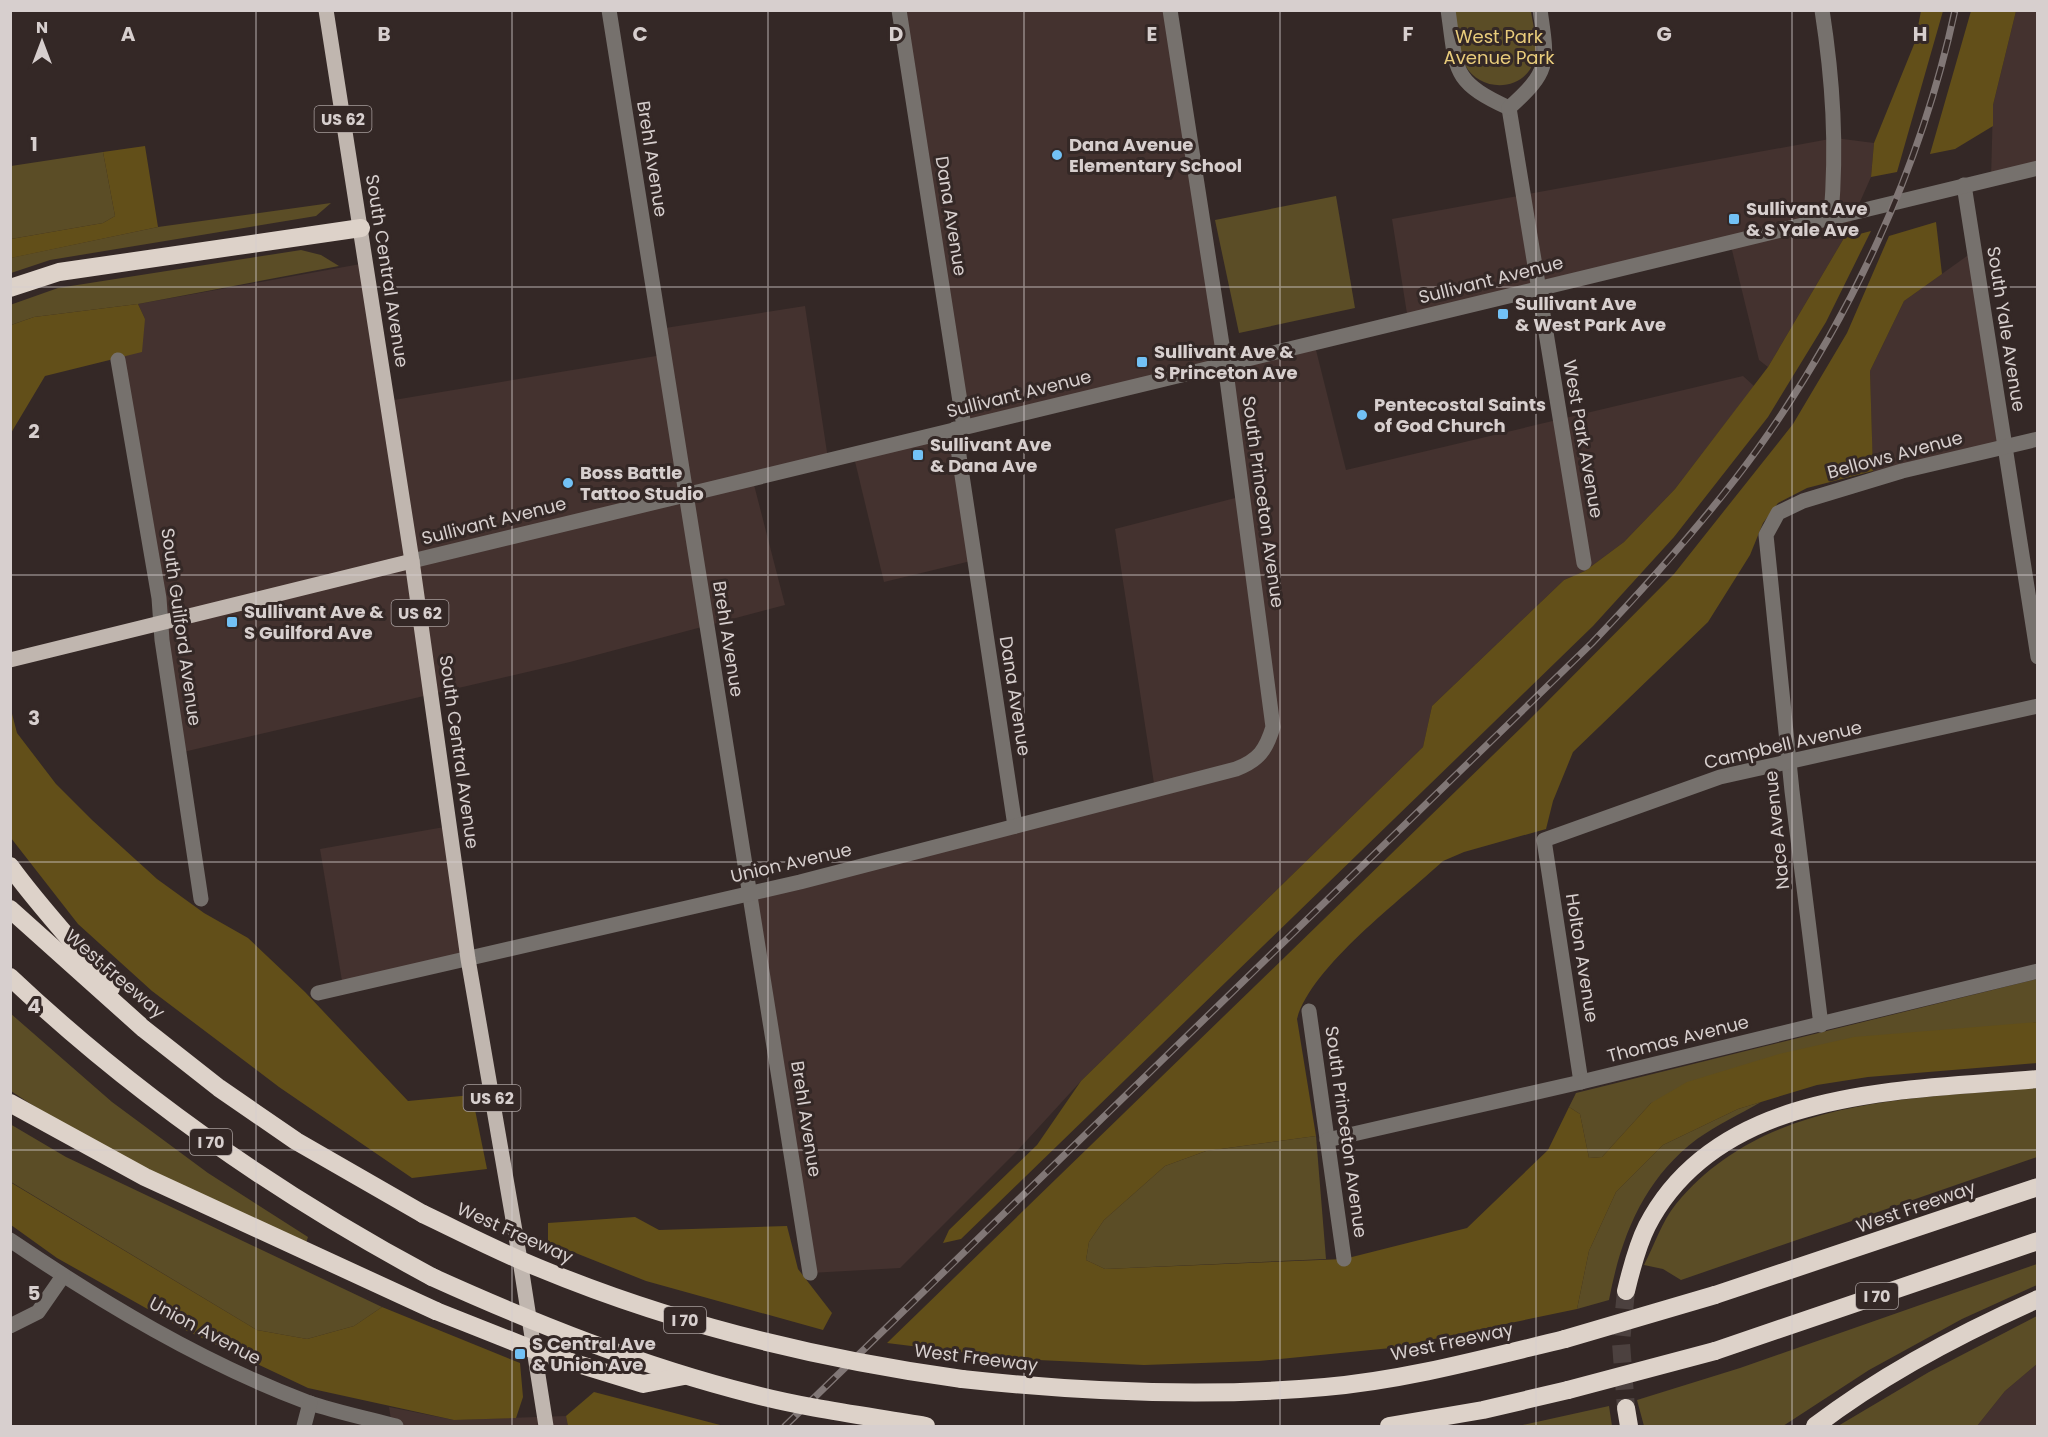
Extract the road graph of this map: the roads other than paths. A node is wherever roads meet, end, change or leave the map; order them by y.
1 (326, 10) edge
2 (609, 10) edge
3 (899, 10) edge
4 (1170, 10) edge
5 (1448, 10) edge
6 (1539, 10) edge
7 (1822, 10) edge
8 (1509, 108) junction
9 (2037, 168) edge
10 (1964, 185) junction
11 (1831, 217) junction
12 (361, 228) junction
13 (10, 288) edge
14 (1538, 289) junction
15 (118, 360) dead end
16 (1225, 364) junction
17 (959, 428) junction
18 (2037, 439) edge
19 (2005, 447) junction
20 (685, 493) junction
21 (1770, 523) joint
22 (412, 561) junction
23 (1584, 563) dead end
24 (161, 623) junction
25 (2037, 657) edge
26 (10, 660) edge
27 (2037, 706) edge
28 (1266, 749) joint
29 (1789, 762) junction
30 (1015, 826) junction
31 (1544, 840) joint
32 (10, 866) edge
33 (751, 892) junction
34 (201, 899) dead end
35 (10, 909) edge
36 (468, 959) junction
37 (2037, 971) edge
38 (10, 977) edge
39 (318, 993) dead end
40 (1309, 1011) dead end
41 (1821, 1025) junction
42 (144, 1029) junction
43 (2037, 1079) edge
44 (1581, 1082) junction
45 (10, 1103) edge
46 (1327, 1140) junction
47 (2037, 1187) edge
48 (10, 1240) edge
49 (2037, 1241) edge
50 (1344, 1259) dead end
51 (810, 1274) dead end
52 (63, 1276) junction
53 (1626, 1291) tunnel mouth
54 (2037, 1299) edge
55 (10, 1326) edge
56 (686, 1375) junction
57 (310, 1402) junction
58 (1626, 1408) tunnel mouth
59 (304, 1426) edge
60 (396, 1426) edge
61 (546, 1426) edge
62 (926, 1426) edge
63 (932, 1426) edge
64 (1389, 1426) edge
65 (1629, 1426) edge
66 (1815, 1426) edge

1 - 12 main road, South Central Avenue / US 62
2 - 20 street, Brehl Avenue
3 - 17 street, Dana Avenue
4 - 16 street, South Princeton Avenue
5 - 8 street
6 - 8 street
7 - 11 street
8 - 14 street, West Park Avenue
9 - 10 street, Sullivant Avenue
10 - 11 street, Sullivant Avenue
10 - 19 street, South Yale Avenue
11 - 14 street, Sullivant Avenue
12 - 13 highway
12 - 22 main road, South Central Avenue / US 62
14 - 16 street, Sullivant Avenue
14 - 23 street, West Park Avenue
15 - 24 street, South Guilford Avenue
16 - 17 street, Sullivant Avenue
16 - 28 street, South Princeton Avenue
17 - 20 street, Sullivant Avenue
17 - 30 street, Dana Avenue
18 - 19 street, Bellows Avenue
19 - 21 street, Bellows Avenue
19 - 25 street, South Yale Avenue
20 - 22 street, Sullivant Avenue
20 - 33 street, Brehl Avenue
21 - 29 street, Nace Avenue
22 - 24 main road, Sullivant Avenue
22 - 36 main road, South Central Avenue / US 62
24 - 26 main road, Sullivant Avenue
24 - 34 street, South Guilford Avenue
27 - 29 street, Campbell Avenue
28 - 30 street, Union Avenue
29 - 31 street, Campbell Avenue
29 - 41 street, Nace Avenue
30 - 33 street, Union Avenue
31 - 44 street, Holton Avenue
32 - 42 highway
33 - 36 street, Union Avenue
33 - 51 street, Brehl Avenue
35 - 42 highway, West Freeway / I 70
36 - 39 street, Union Avenue
36 - 61 main road, South Central Avenue / US 62
37 - 41 street, Thomas Avenue
38 - 56 highway, I 70, bridge
40 - 46 street, South Princeton Avenue
41 - 44 street, Thomas Avenue
42 - 47 highway, West Freeway / I 70, bridge
43 - 53 highway
44 - 46 street, Thomas Avenue
45 - 56 highway, bridge
46 - 50 street, South Princeton Avenue
48 - 52 street, Union Avenue
49 - 64 highway, I 70, bridge
52 - 55 street
52 - 57 street, Union Avenue
54 - 66 highway
56 - 62 highway, I 70, bridge
57 - 59 street
57 - 60 street, Union Avenue
58 - 65 highway
62 - 63 highway, I 70

